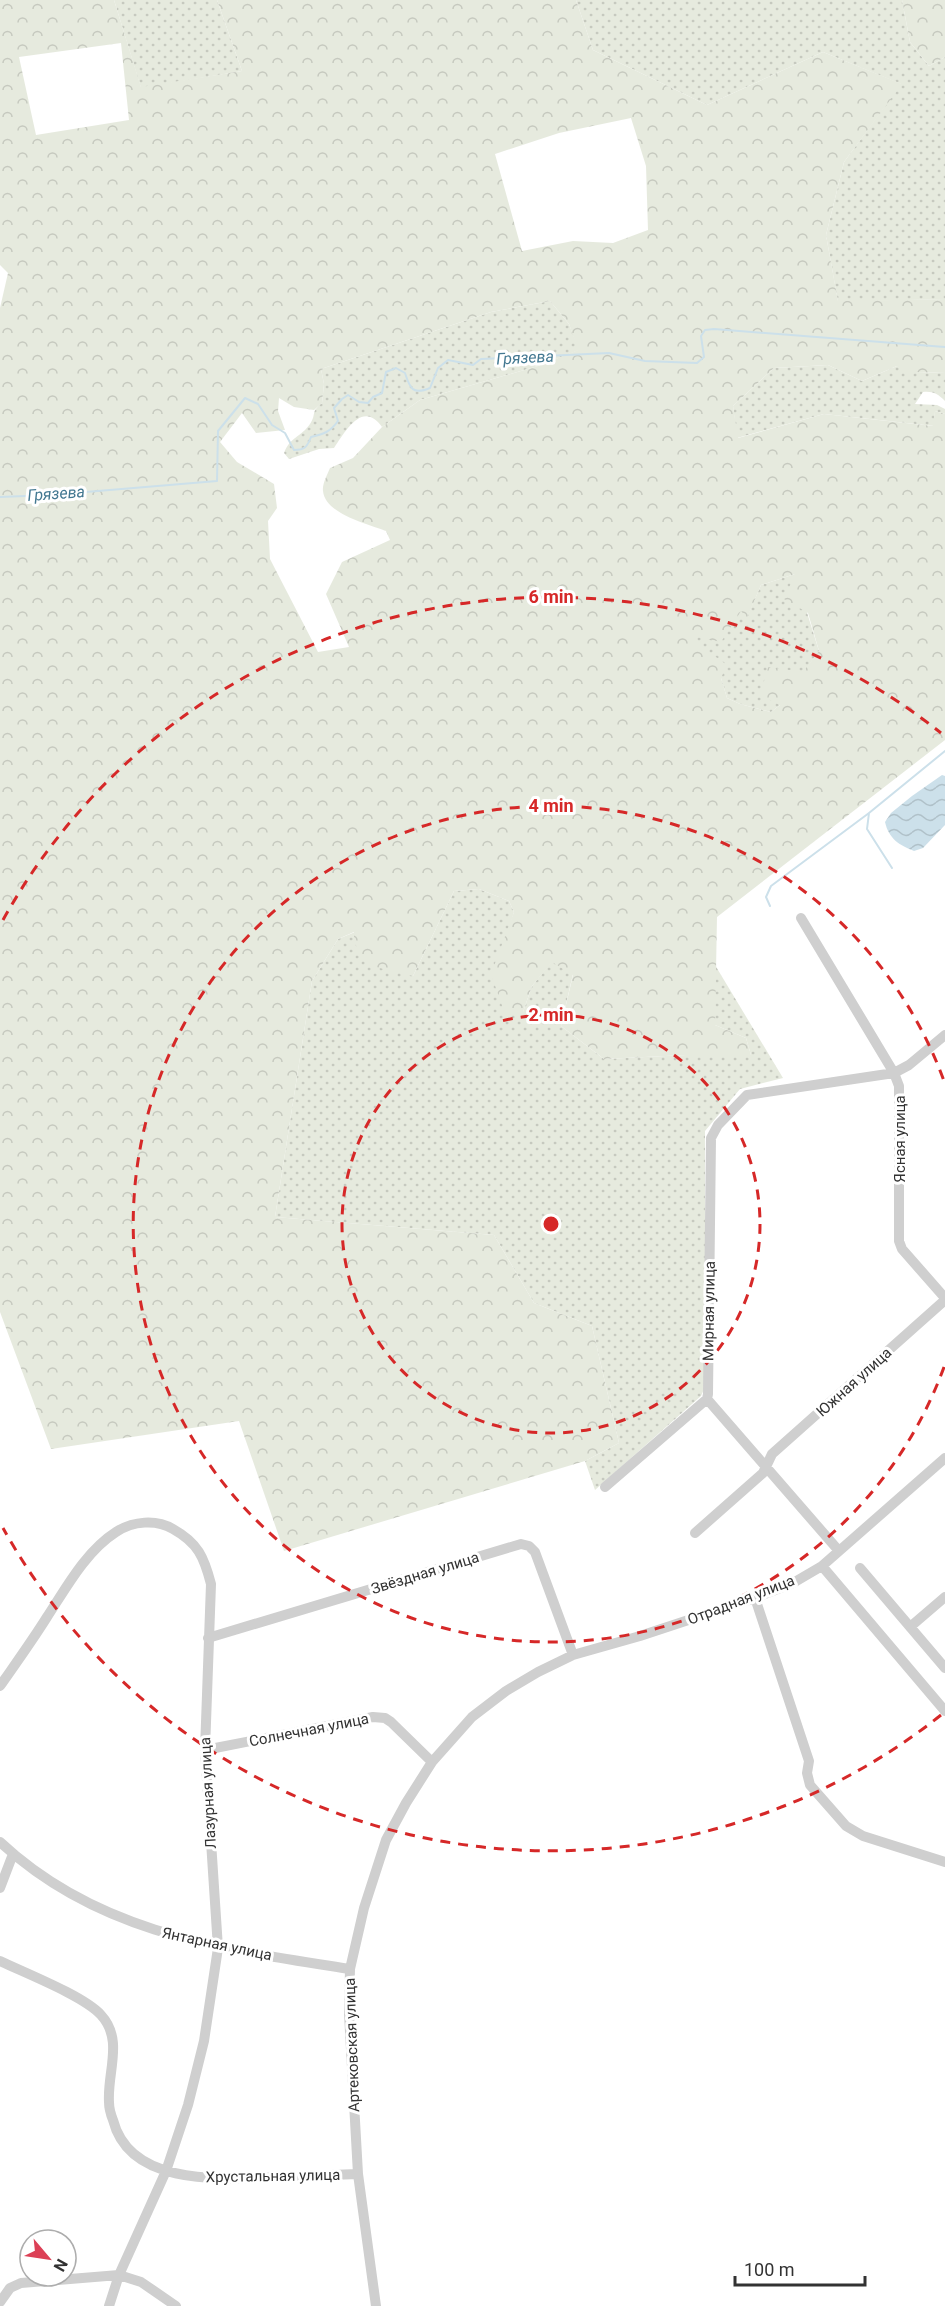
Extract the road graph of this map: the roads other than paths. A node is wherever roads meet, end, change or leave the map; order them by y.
1 (801, 918) dead end
2 (945, 1035) edge
3 (894, 1073) junction
4 (945, 1299) edge
5 (707, 1399) junction
6 (945, 1458) edge
7 (765, 1465) junction
8 (605, 1486) dead end
9 (695, 1533) dead end
10 (839, 1551) junction
11 (822, 1566) junction
12 (860, 1568) dead end
13 (945, 1597) edge
14 (755, 1598) junction
15 (910, 1627) junction
16 (640, 1636) joint
17 (208, 1638) junction
18 (573, 1655) junction
19 (945, 1668) edge
20 (0, 1686) edge
21 (945, 1711) edge
22 (205, 1750) junction
23 (432, 1762) junction
24 (0, 1842) edge
25 (13, 1854) junction
26 (945, 1862) edge
27 (0, 1888) edge
28 (218, 1948) junction
29 (0, 1961) edge
30 (350, 1969) junction
31 (166, 2171) junction
32 (358, 2174) junction
33 (119, 2275) junction
34 (0, 2302) edge
35 (108, 2306) edge
36 (176, 2306) edge
37 (376, 2306) edge

1 - 3 street, Ясная улица
2 - 3 street
3 - 4 street, Ясная улица
3 - 5 street, Мирная улица
4 - 7 street, Южная улица
5 - 7 street
5 - 8 street
6 - 10 street, Отрадная улица
7 - 9 street, Южная улица
7 - 10 street
10 - 11 street, Отрадная улица
11 - 14 street, Отрадная улица
11 - 21 street
12 - 15 street
13 - 15 street
14 - 16 street, Отрадная улица
14 - 26 street
15 - 19 street
16 - 18 street, Артековская улица
17 - 18 street, Звёздная улица
17 - 20 street, Лазурная улица
17 - 22 street, Лазурная улица
18 - 23 street, Артековская улица
22 - 23 street, Солнечная улица
22 - 28 street, Лазурная улица
23 - 30 street, Артековская улица
24 - 25 street, Янтарная улица
25 - 27 street
25 - 28 street, Янтарная улица
28 - 30 street, Янтарная улица
28 - 31 street, Лазурная улица
29 - 31 street, Хрустальная улица
30 - 32 street, Артековская улица
31 - 32 street, Хрустальная улица
31 - 33 street, Лазурная улица
32 - 37 street, Артековская улица
33 - 34 street
33 - 35 street, Лазурная улица
33 - 36 street

